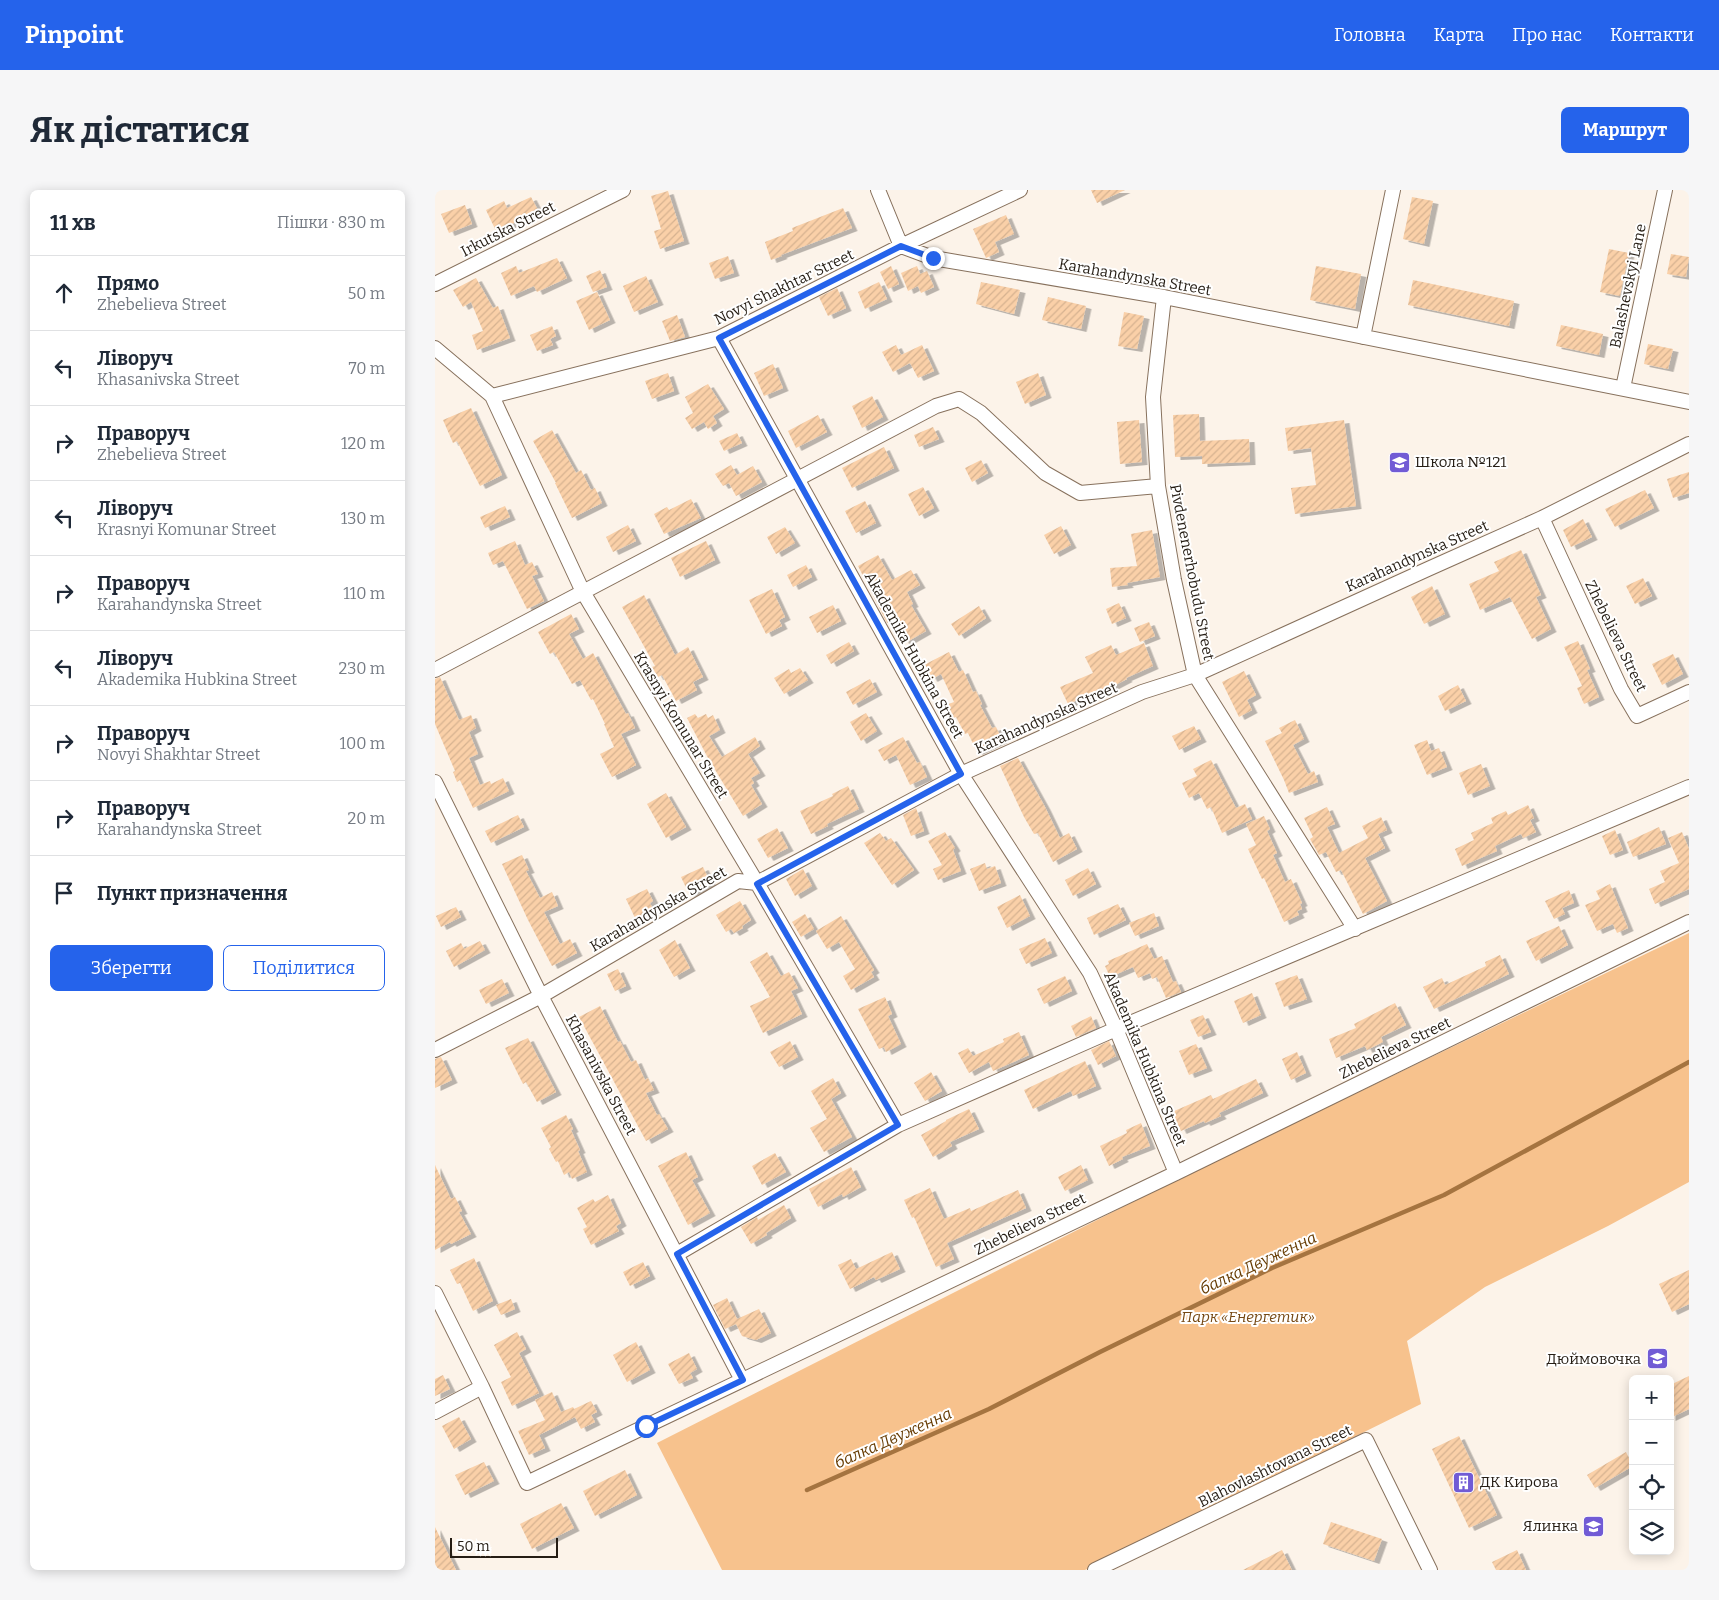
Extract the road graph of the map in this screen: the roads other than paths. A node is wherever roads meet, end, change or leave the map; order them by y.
1 (623, 190) edge
2 (878, 190) edge
3 (1020, 190) edge
4 (1393, 190) edge
5 (1665, 190) edge
6 (901, 246) junction
7 (435, 284) edge
8 (1163, 297) junction
9 (1363, 337) junction
10 (719, 338) junction
11 (435, 348) edge
12 (1623, 388) junction
13 (492, 396) junction
14 (1689, 402) edge
15 (1689, 444) edge
16 (797, 479) junction
17 (1157, 486) junction
18 (1542, 518) junction
19 (583, 592) junction
20 (435, 670) edge
21 (1195, 675) junction
22 (1689, 692) edge
23 (961, 774) junction
24 (435, 782) edge
25 (1689, 787) edge
26 (757, 884) junction
27 (1689, 922) edge
28 (1355, 929) junction
29 (541, 996) junction
30 (1116, 1029) junction
31 (435, 1050) edge
32 (898, 1125) junction
33 (1176, 1173) junction
34 (677, 1254) junction
35 (435, 1292) edge
36 (743, 1380) junction
37 (482, 1387) junction
38 (435, 1412) edge
39 (1095, 1570) edge
40 (1430, 1570) edge

1 - 7 street, Irkutska Street
2 - 6 street
3 - 6 street, Novyi Shakhtar Street
4 - 9 street
5 - 12 street, Balashevskyi Lane
6 - 8 street, Karahandynska Street
6 - 10 street, Novyi Shakhtar Street
8 - 9 street, Karahandynska Street
8 - 17 street, Pivdenenerhobudu Street
9 - 12 street, Karahandynska Street
10 - 13 street, Novyi Shakhtar Street
10 - 16 street, Akademika Hubkina Street
11 - 13 street, Krasnyi Komunar Street
12 - 14 street, Karahandynska Street
13 - 19 street, Krasnyi Komunar Street
15 - 18 street, Karahandynska Street
16 - 17 street
16 - 19 street
16 - 23 street, Akademika Hubkina Street
17 - 21 street, Pivdenenerhobudu Street
18 - 21 street, Karahandynska Street
18 - 22 street, Zhebelieva Street
19 - 20 street
19 - 26 street, Krasnyi Komunar Street
21 - 23 street, Karahandynska Street
21 - 28 street, Pivdenenerhobudu Street
23 - 26 street, Karahandynska Street
23 - 30 street, Akademika Hubkina Street
24 - 29 street, Khasanivska Street
25 - 28 street
26 - 29 street, Karahandynska Street
26 - 32 street, Krasnyi Komunar Street
27 - 33 street, Zhebelieva Street
28 - 30 street
29 - 31 street, Karahandynska Street
29 - 34 street, Khasanivska Street
30 - 32 street
30 - 33 street, Akademika Hubkina Street
32 - 34 street
33 - 36 street, Zhebelieva Street
34 - 36 street, Khasanivska Street
35 - 37 street
36 - 37 street, Zhebelieva Street
37 - 38 street
39 - 40 street, Blahovlashtovana Street

